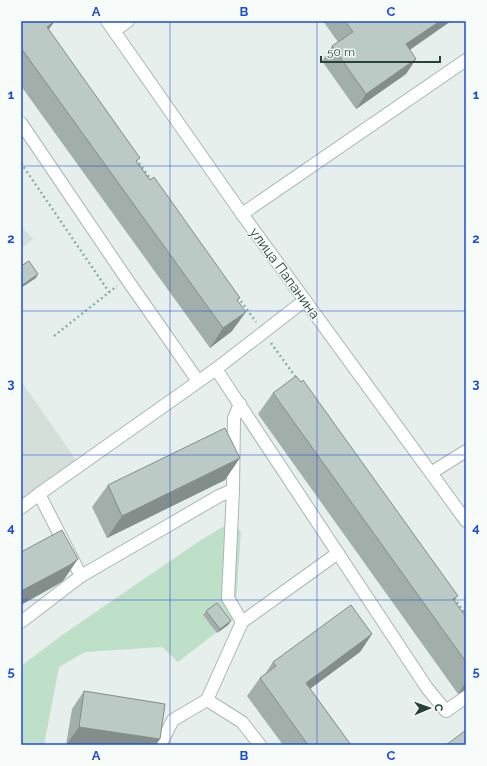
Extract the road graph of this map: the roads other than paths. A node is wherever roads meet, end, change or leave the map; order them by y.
1 (128, 21) edge
2 (111, 26) edge
3 (466, 60) edge
4 (21, 124) edge
5 (242, 214) junction
6 (305, 300) junction
7 (216, 368) junction
8 (198, 381) junction
9 (240, 404) junction
10 (466, 451) edge
11 (431, 473) junction
12 (233, 490) junction
13 (39, 494) junction
14 (21, 508) edge
15 (466, 521) edge
16 (338, 553) junction
17 (81, 576) junction
18 (21, 622) edge
19 (242, 622) junction
20 (466, 697) edge
21 (207, 700) junction
22 (160, 745) edge
23 (260, 745) edge

1 - 2 street
2 - 5 street, улица Папанина
3 - 5 street
4 - 8 street
5 - 6 street, улица Папанина
6 - 7 street
6 - 11 street, улица Папанина
7 - 8 street
7 - 9 street
8 - 13 street
9 - 12 street
9 - 16 street
10 - 11 street
11 - 15 street, улица Папанина
12 - 17 street
12 - 19 street
13 - 14 street
13 - 17 street
16 - 19 street
16 - 20 street
17 - 18 street
19 - 21 street
21 - 22 street
21 - 23 street

